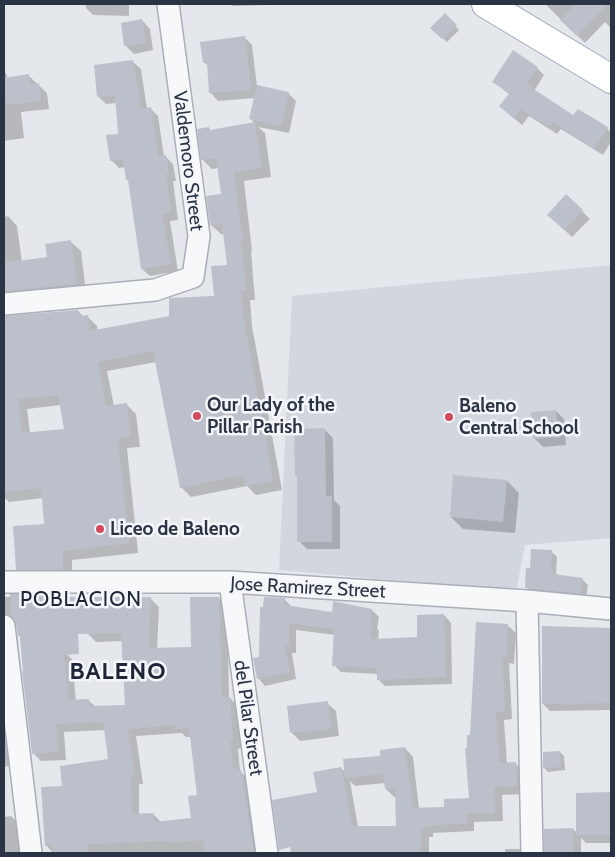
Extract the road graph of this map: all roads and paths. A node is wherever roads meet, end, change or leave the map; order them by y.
1 (168, 4) edge
2 (486, 4) edge
3 (611, 79) edge
4 (4, 304) edge
5 (4, 582) edge
6 (230, 582) junction
7 (526, 601) junction
8 (611, 609) edge
9 (4, 626) edge
10 (31, 853) edge
11 (267, 853) edge
12 (532, 853) edge

1 - 4 street, Valdemoro Street
2 - 3 main road
5 - 6 street, Jose Ramirez Street
6 - 7 street, Jose Ramirez Street
6 - 11 street, del Pilar Street
7 - 8 street, Jose Ramirez Street
7 - 12 street
9 - 10 street

